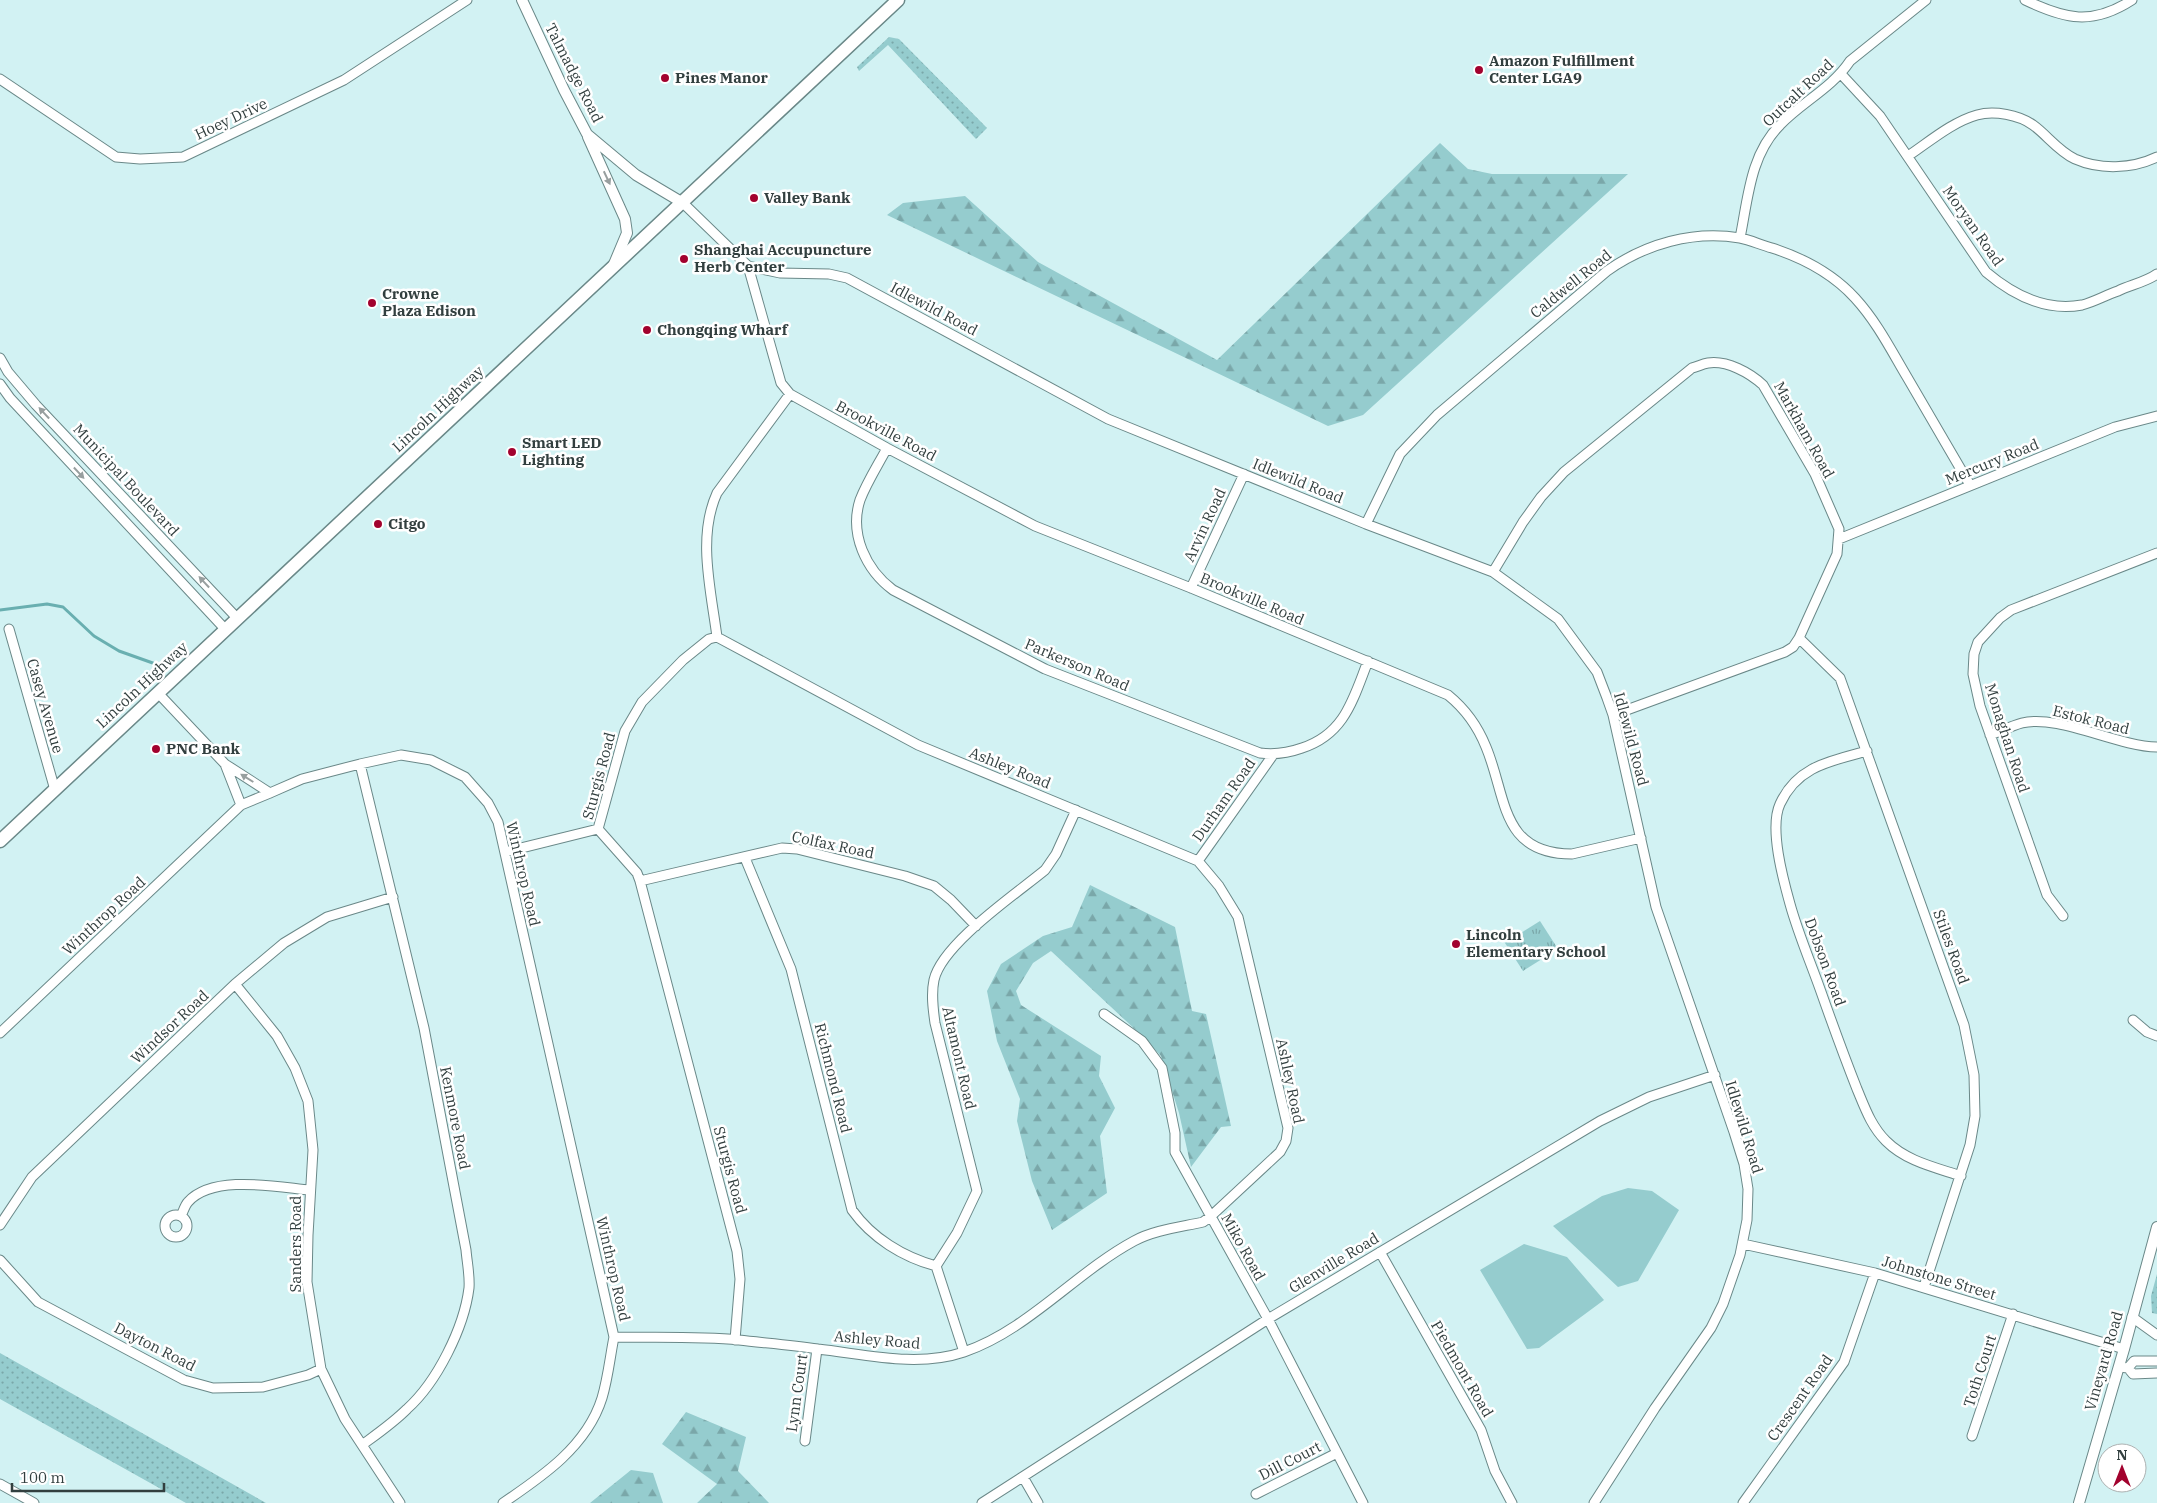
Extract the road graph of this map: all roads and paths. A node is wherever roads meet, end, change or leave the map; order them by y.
1 (467, 0) edge
2 (522, 0) edge
3 (898, 0) edge
4 (1926, 0) edge
5 (2025, 0) edge
6 (2132, 0) edge
7 (1841, 74) junction
8 (0, 79) edge
9 (587, 134) junction
10 (1908, 156) junction
11 (2157, 157) edge
12 (683, 203) junction
13 (1740, 238) junction
14 (748, 266) junction
15 (612, 270) junction
16 (2157, 274) edge
17 (0, 358) edge
18 (0, 384) edge
19 (790, 394) junction
20 (2157, 416) edge
21 (887, 448) junction
22 (1244, 474) junction
23 (1970, 485) junction
24 (1366, 524) junction
25 (1839, 539) junction
26 (2157, 553) edge
27 (1493, 572) junction
28 (1191, 588) junction
29 (237, 618) junction
30 (224, 629) junction
31 (9, 630) dead end
32 (716, 637) junction
33 (1799, 638) junction
34 (1368, 661) junction
35 (158, 693) junction
36 (1613, 715) junction
37 (1990, 736) junction
38 (2157, 747) edge
39 (1867, 751) junction
40 (1273, 755) junction
41 (224, 764) junction
42 (360, 764) junction
43 (55, 790) junction
44 (270, 793) junction
45 (241, 805) junction
46 (1076, 810) junction
47 (598, 829) junction
48 (1641, 838) junction
49 (0, 841) edge
50 (505, 852) junction
51 (746, 858) junction
52 (1198, 861) junction
53 (640, 881) junction
54 (393, 897) junction
55 (2063, 916) dead end
56 (976, 926) junction
57 (235, 984) junction
58 (1104, 1014) dead end
59 (2133, 1020) dead end
60 (0, 1032) edge
61 (2157, 1036) edge
62 (1714, 1075) junction
63 (1960, 1176) junction
64 (310, 1190) junction
65 (181, 1216) dead end
66 (1210, 1217) junction
67 (0, 1225) edge
68 (2157, 1227) edge
69 (1743, 1244) junction
70 (1380, 1252) junction
71 (0, 1260) edge
72 (936, 1266) junction
73 (1875, 1272) junction
74 (1924, 1287) junction
75 (2013, 1314) junction
76 (2132, 1317) junction
77 (1268, 1319) junction
78 (2157, 1335) edge
79 (614, 1337) junction
80 (736, 1340) junction
81 (817, 1349) junction
82 (2124, 1349) junction
83 (964, 1352) junction
84 (2157, 1361) edge
85 (2123, 1367) junction
86 (321, 1369) junction
87 (2157, 1373) edge
88 (1972, 1436) dead end
89 (805, 1441) dead end
90 (362, 1445) junction
91 (1337, 1453) junction
92 (1023, 1476) junction
93 (0, 1484) edge
94 (1256, 1494) dead end
95 (34, 1503) edge
96 (400, 1503) edge
97 (503, 1503) edge
98 (982, 1503) edge
99 (1038, 1503) edge
100 (1363, 1503) edge
101 (1512, 1503) edge
102 (1594, 1503) edge
103 (1743, 1503) edge
104 (2079, 1503) edge

1 - 8 street, Hoey Drive
2 - 9 street, Talmadge Road
3 - 12 main road, Lincoln Highway
4 - 7 street, Outcalt Road
5 - 6 street
7 - 10 street, Moryan Road
7 - 13 street, Outcalt Road
9 - 12 street, Talmadge Road
9 -> 15 street
10 - 11 street
10 - 16 street, Moryan Road
12 - 14 street
12 - 15 main road, Lincoln Highway
13 - 23 street, Caldwell Road
13 - 24 street, Caldwell Road
14 - 19 street
14 - 22 street, Idlewild Road
15 - 29 main road, Lincoln Highway
29 -> 17 street, Municipal Boulevard
18 -> 30 street, Municipal Boulevard
19 - 21 street, Brookville Road
19 - 32 street
20 - 23 street, Mercury Road
21 - 28 street, Brookville Road
21 - 40 street, Parkerson Road
22 - 24 street, Idlewild Road
22 - 28 street, Arvin Road
23 - 25 street, Mercury Road
24 - 27 street, Idlewild Road
25 - 27 street, Markham Road
25 - 33 street
26 - 37 street, Monaghan Road
27 - 36 street, Idlewild Road
28 - 34 street, Brookville Road
29 - 30 main road, Lincoln Highway
30 - 35 main road, Lincoln Highway
31 - 43 street, Casey Avenue
32 - 46 street, Ashley Road
32 - 47 street, Sturgis Road
33 - 36 street
33 - 39 street, Stiles Road
34 - 40 street, Parkerson Road
34 - 48 street, Brookville Road
35 - 41 street
35 - 43 main road, Lincoln Highway
36 - 48 street, Idlewild Road
37 - 38 street, Estok Road
37 - 55 street, Monaghan Road
39 - 63 street, Stiles Road
39 - 63 street, Dobson Road
40 - 52 street, Durham Road
44 -> 41 street
41 - 45 street
42 - 44 street, Winthrop Road
42 - 50 street, Winthrop Road
42 - 54 street, Kenmore Road
43 - 49 main road, Lincoln Highway
44 - 45 street, Winthrop Road
45 - 60 street, Winthrop Road
46 - 52 street, Ashley Road
46 - 56 street, Altamont Road
47 - 50 street
47 - 53 street, Sturgis Road
48 - 62 street, Idlewild Road
50 - 79 street, Winthrop Road
51 - 53 street, Colfax Road
51 - 56 street, Colfax Road
51 - 72 street, Richmond Road
52 - 66 street, Ashley Road
53 - 80 street, Sturgis Road
54 - 57 street, Windsor Road
54 - 90 street, Kenmore Road
56 - 72 street, Altamont Road
57 - 64 street, Sanders Road
57 - 67 street, Windsor Road
58 - 66 street, Miko Road
59 - 61 street
62 - 69 street, Idlewild Road
62 - 70 street, Glenville Road
63 - 74 street, Stiles Road
64 - 65 street
64 - 86 street, Sanders Road
66 - 77 street, Miko Road
66 - 83 street, Ashley Road
68 - 76 street, Vineyard Road
69 - 73 street, Johnstone Street
69 - 102 street, Idlewild Road
70 - 77 street, Glenville Road
70 - 101 street, Piedmont Road
71 - 86 street, Dayton Road
72 - 83 street
73 - 74 street, Johnstone Street
73 - 103 street, Crescent Road
74 - 75 street, Johnstone Street
75 - 82 street, Johnstone Street
75 - 88 street, Toth Court
76 - 78 street
76 - 82 street, Vineyard Road
77 - 91 street, Miko Road
77 - 92 street, Glenville Road
79 - 80 street, Ashley Road
79 - 97 street, Winthrop Road
80 - 81 street, Ashley Road
81 - 83 street, Ashley Road
81 - 89 street, Lynn Court
82 - 85 street, Vineyard Road
84 - 85 street
85 - 87 street
85 - 104 street, Vineyard Road
86 - 90 street, Sanders Road
90 - 96 street, Sanders Road
91 - 94 street, Dill Court
91 - 100 street, Miko Road
92 - 98 street, Glenville Road
92 - 99 street
93 - 95 street

